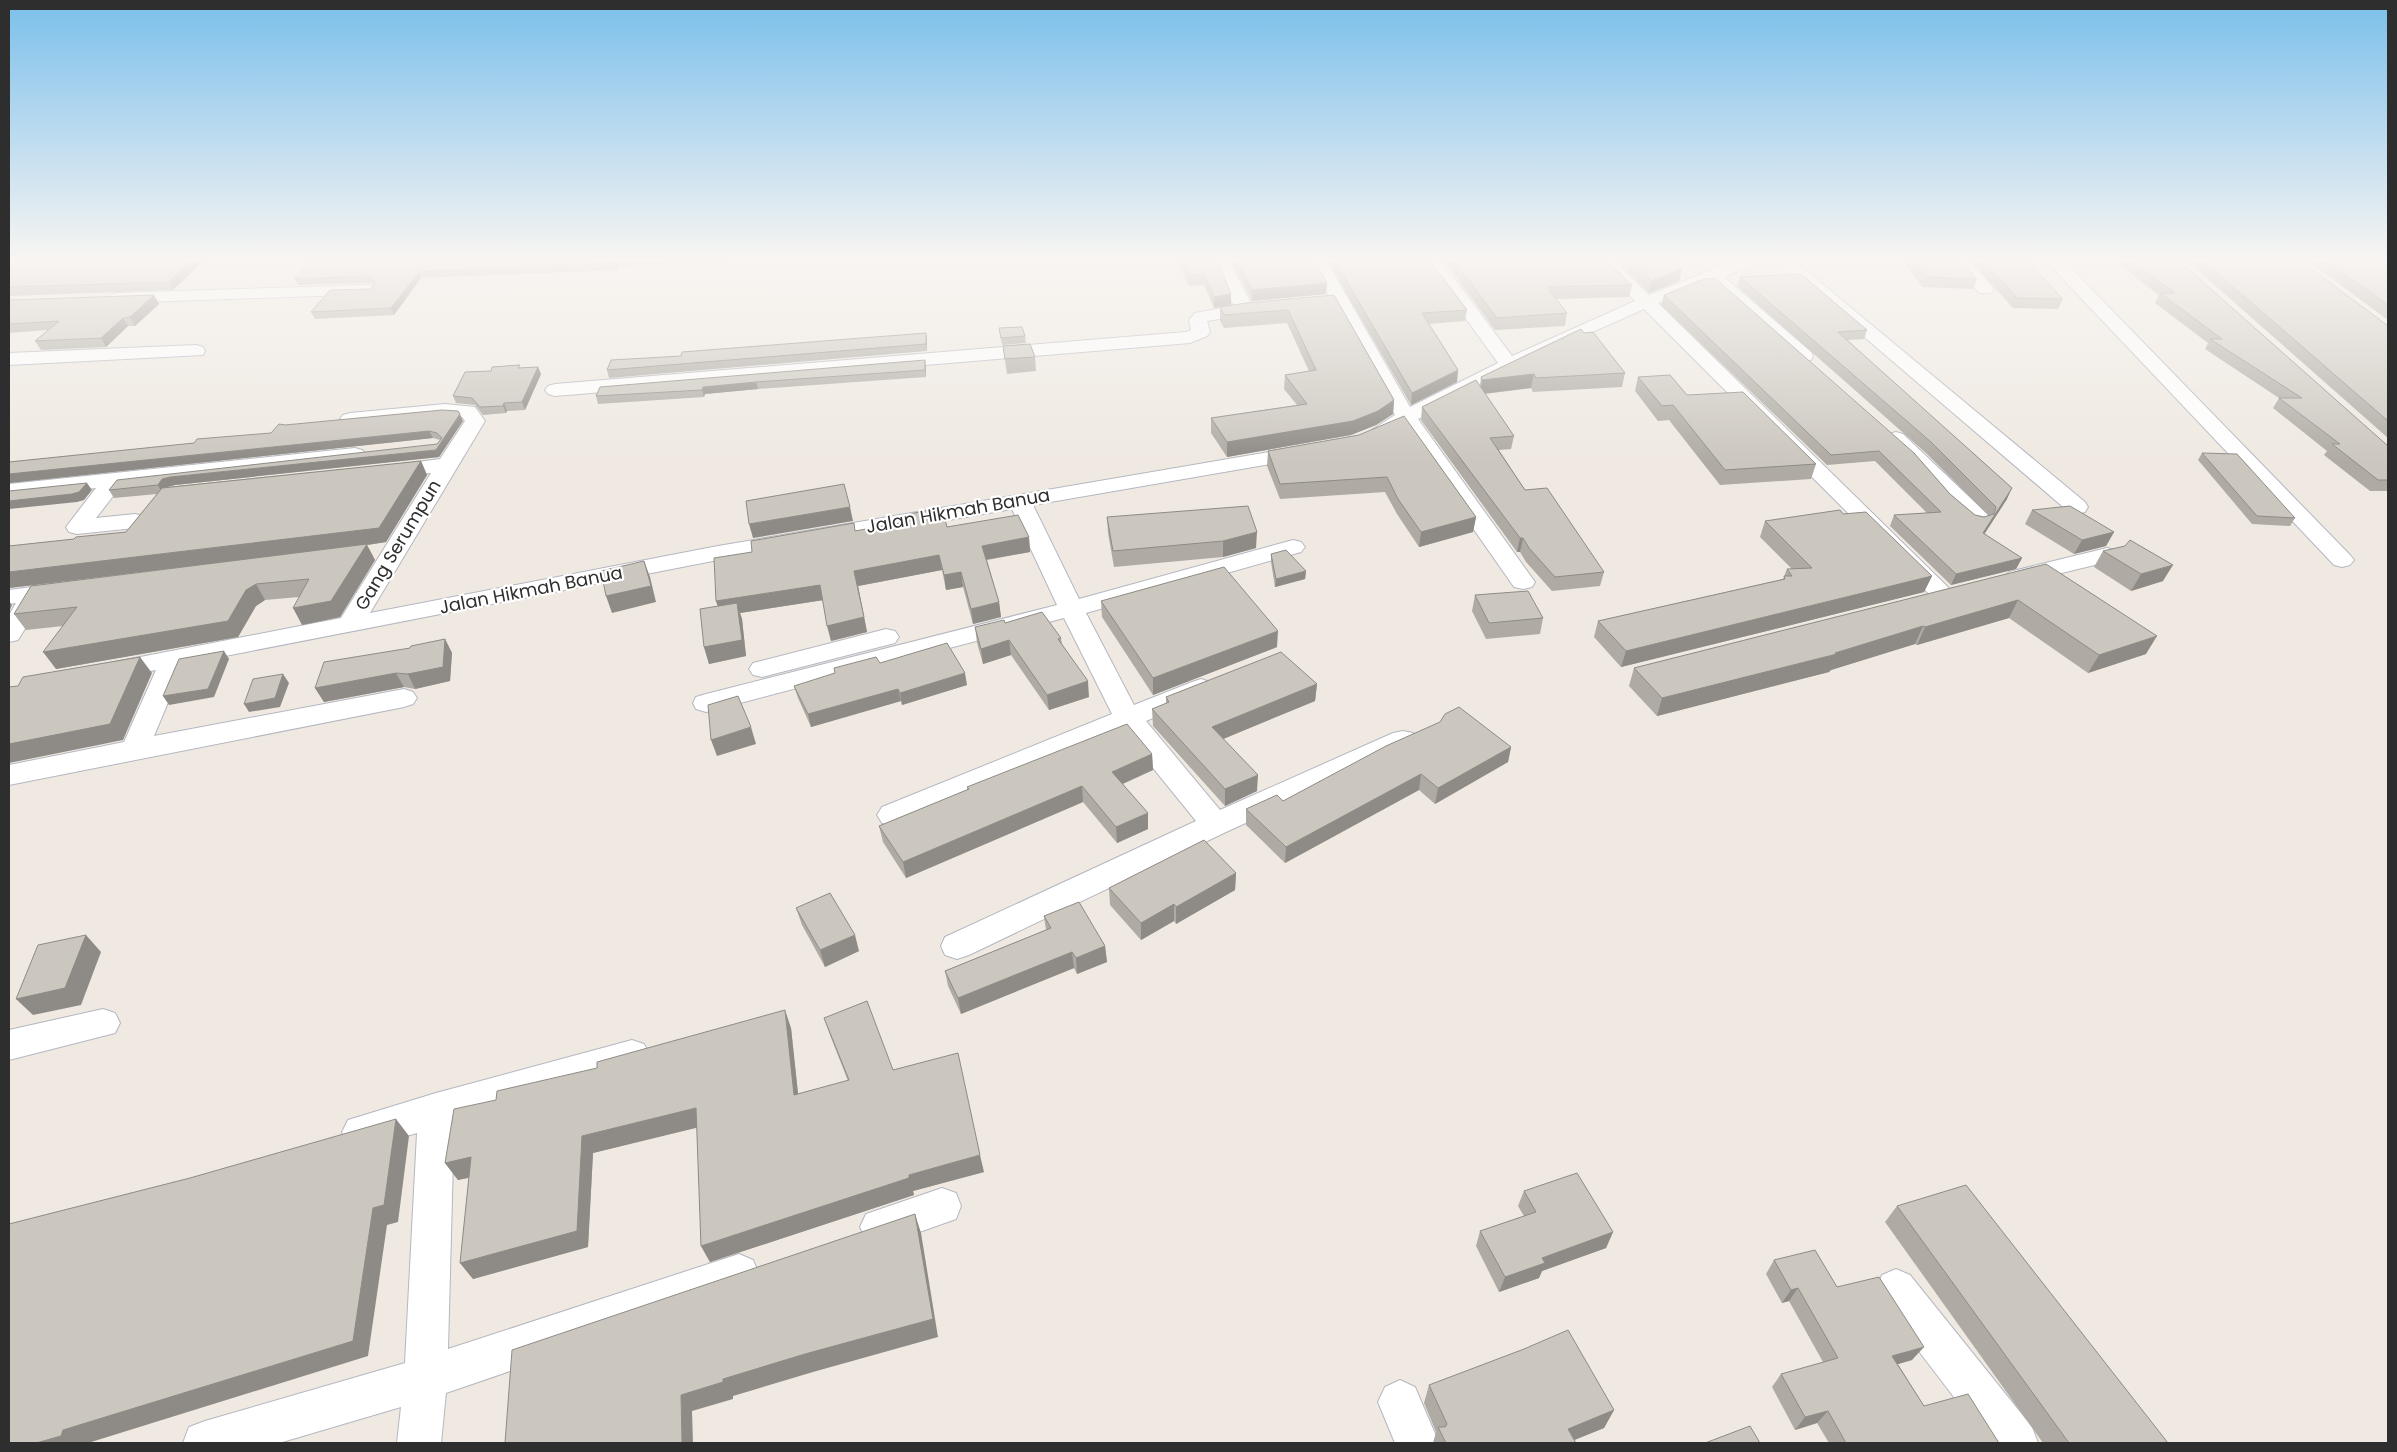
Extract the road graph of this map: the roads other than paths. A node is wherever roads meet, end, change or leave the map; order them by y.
1 (1199, 326) edge
2 (1345, 326) edge
3 (1480, 326) edge
4 (1594, 326) edge
5 (1671, 326) edge
6 (1769, 326) edge
7 (1861, 326) edge
8 (2116, 326) edge
9 (196, 351) dead end
10 (9, 359) edge
11 (1509, 365) junction
12 (1815, 366) edge
13 (555, 390) dead end
14 (1406, 417) junction
15 (328, 422) edge
16 (1881, 425) edge
17 (1357, 442) edge
18 (1323, 449) edge
19 (376, 452) edge
20 (447, 465) junction
21 (363, 474) edge
22 (114, 479) junction
23 (9, 491) edge
24 (1019, 500) junction
25 (2077, 506) dead end
26 (1979, 519) edge
27 (136, 521) edge
28 (1293, 547) dead end
29 (1223, 549) edge
30 (2107, 554) edge
31 (2342, 560) dead end
32 (1523, 582) dead end
33 (1992, 584) edge
34 (82, 588) edge
35 (34, 594) junction
36 (9, 597) edge
37 (1067, 600) junction
38 (1916, 603) edge
39 (349, 626) junction
40 (9, 634) edge
41 (173, 660) junction
42 (762, 668) dead end
43 (86, 674) edge
44 (1220, 681) edge
45 (404, 698) dead end
46 (706, 704) edge
47 (1127, 717) junction
48 (1427, 729) edge
49 (145, 747) junction
50 (9, 775) edge
51 (892, 815) dead end
52 (1216, 824) junction
53 (957, 946) dead end
54 (102, 1023) dead end
55 (9, 1045) edge
56 (662, 1046) edge
57 (436, 1109) junction
58 (325, 1142) edge
59 (942, 1206) dead end
60 (848, 1238) edge
61 (773, 1262) edge
62 (1896, 1289) dead end
63 (426, 1378) junction
64 (1400, 1402) dead end
65 (205, 1443) edge
66 (419, 1443) edge
67 (1417, 1443) edge
68 (2016, 1443) edge

1 - 13 street
2 - 14 street
3 - 11 street
4 - 11 street
5 - 38 street
6 - 12 street
7 - 25 street
8 - 31 street
9 - 10 street
11 - 14 street
14 - 17 street
14 - 32 street
15 - 20 street, Gang Serumpun
16 - 26 street
18 - 24 street, Jalan Hikmah Banua
19 - 22 street
20 - 21 street, Gang Serumpun
20 - 39 street, Gang Serumpun
22 - 23 street
22 - 27 street
24 - 37 street
24 - 39 street, Jalan Hikmah Banua
28 - 37 street
29 - 37 street
30 - 33 street
34 - 35 street
35 - 36 street
35 - 40 street
37 - 42 street
37 - 46 street
37 - 47 street
39 - 41 street, Jalan Hikmah Banua
41 - 43 street, Jalan Hikmah Banua
41 - 49 street
44 - 47 street
45 - 49 street
47 - 51 street
47 - 52 street
48 - 52 street
49 - 50 street
52 - 53 street
54 - 55 street
56 - 57 street
57 - 58 street
57 - 63 street
59 - 60 street
61 - 63 street
62 - 68 street
63 - 65 street
63 - 66 street
64 - 67 street

